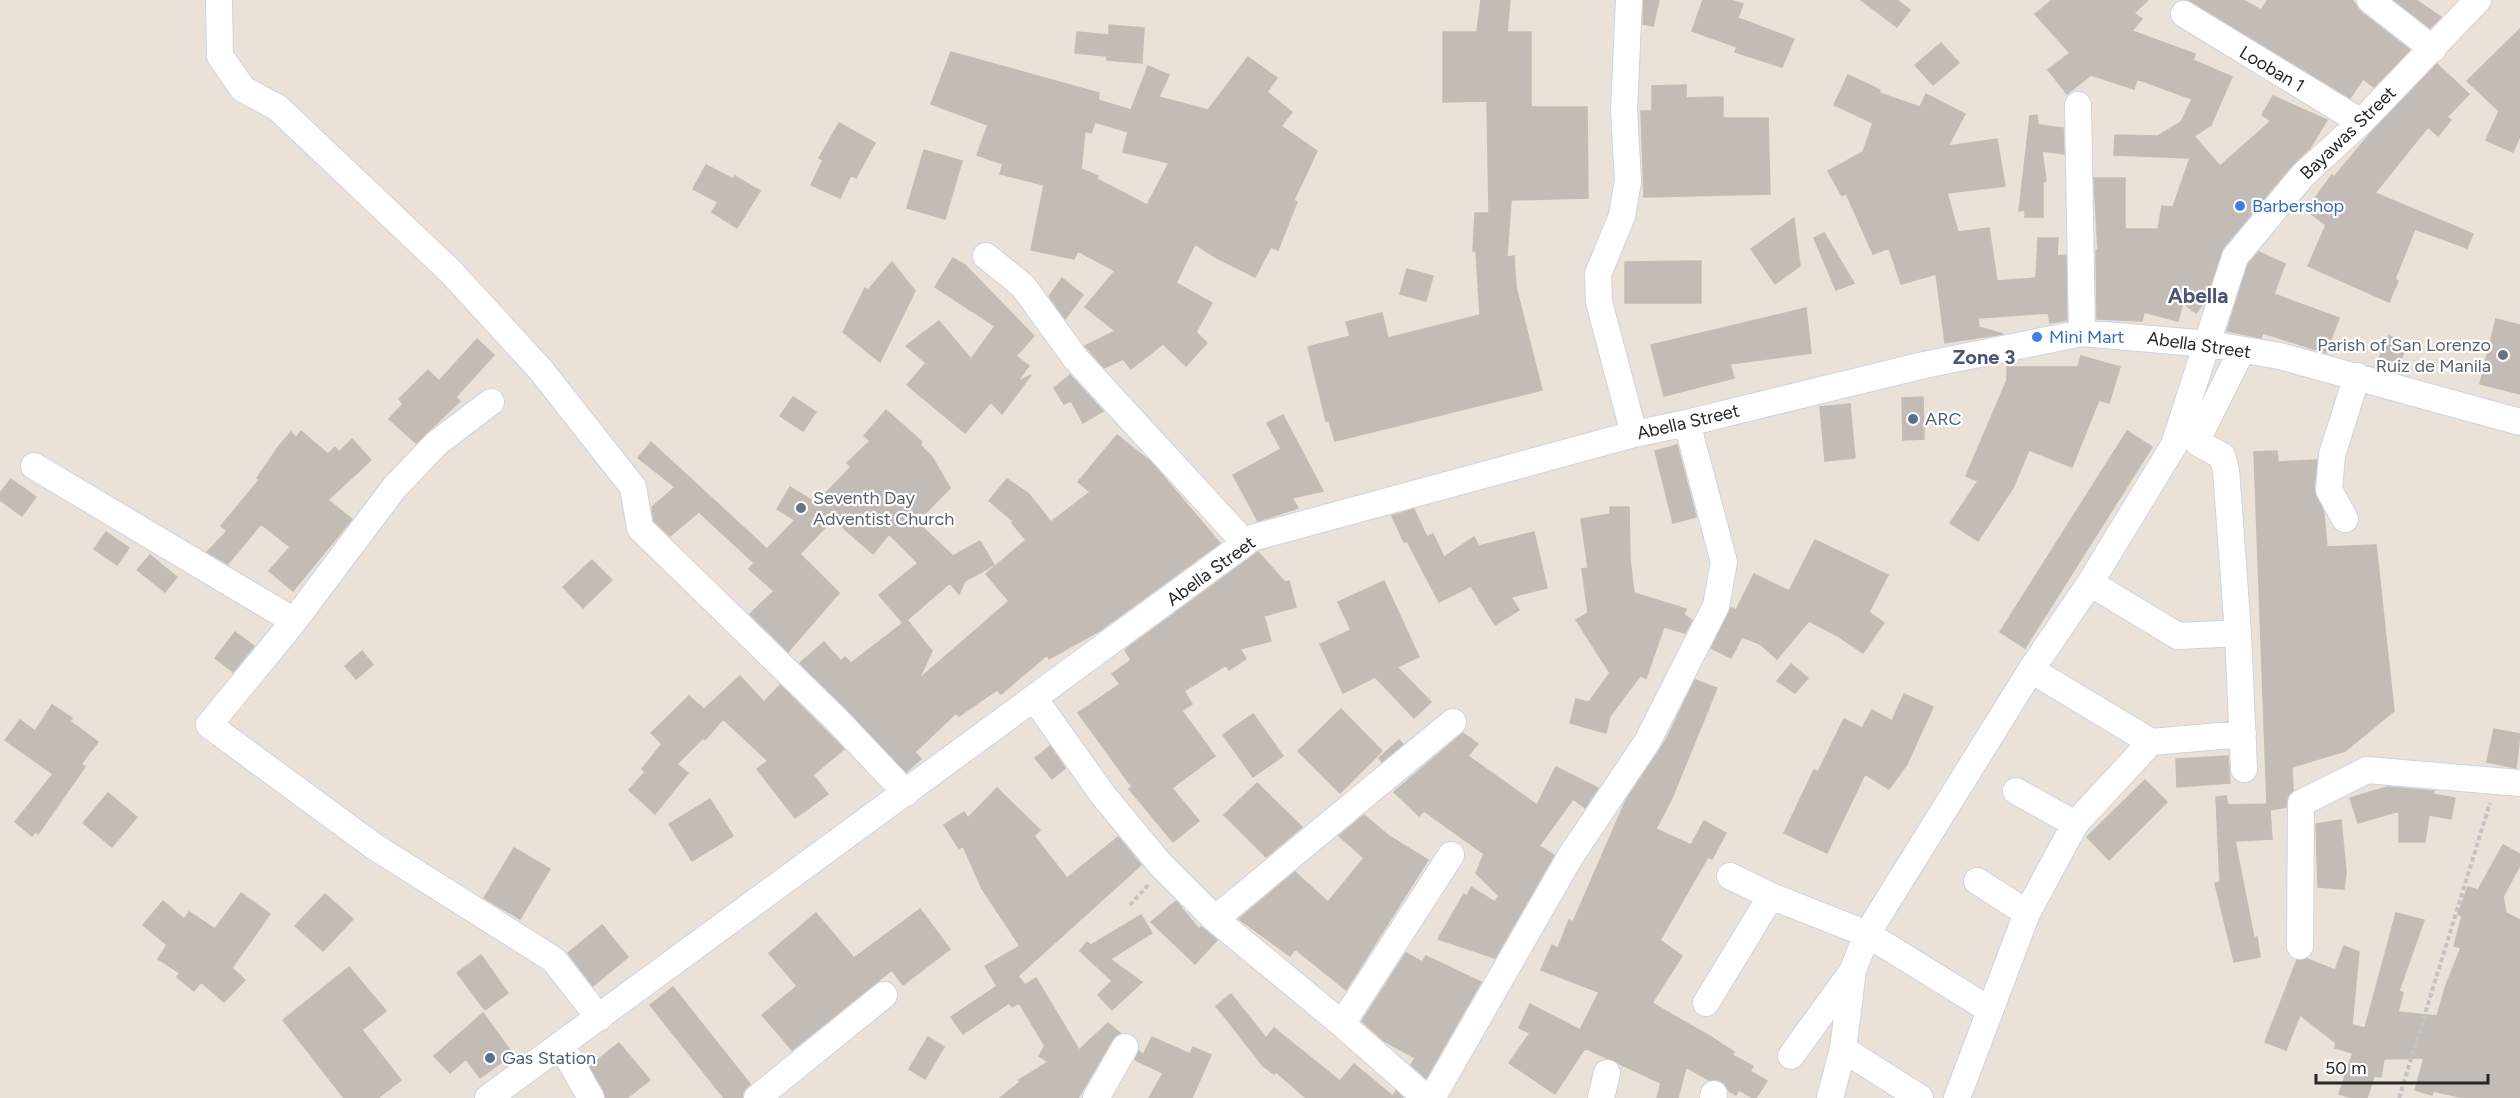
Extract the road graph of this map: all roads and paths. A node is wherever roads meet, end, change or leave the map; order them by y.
1 (219, 0) edge
2 (1629, 0) edge
3 (2370, 0) edge
4 (2478, 0) edge
5 (2184, 14) dead end
6 (2433, 50) junction
7 (2078, 105) dead end
8 (2361, 122) junction
9 (986, 256) dead end
10 (2082, 333) junction
11 (2209, 344) junction
12 (2242, 350) junction
13 (2357, 376) junction
14 (2197, 380) junction
15 (2224, 390) junction
16 (490, 402) dead end
17 (2520, 422) edge
18 (1688, 423) junction
19 (1634, 434) junction
20 (34, 466) dead end
21 (2345, 519) dead end
22 (1245, 543) junction
23 (2090, 583) junction
24 (294, 621) junction
25 (2238, 633) junction
26 (2031, 670) junction
27 (1034, 698) junction
28 (1453, 722) dead end
29 (2243, 734) junction
30 (2151, 742) junction
31 (2244, 769) dead end
32 (2508, 783) edge
33 (2016, 791) dead end
34 (906, 793) junction
35 (2075, 824) junction
36 (1451, 855) dead end
37 (1730, 876) dead end
38 (1977, 881) dead end
39 (1771, 896) junction
40 (2027, 913) junction
41 (1215, 919) junction
42 (1867, 934) junction
43 (2300, 946) dead end
44 (1853, 970) junction
45 (884, 995) dead end
46 (1706, 1003) dead end
47 (1990, 1010) junction
48 (599, 1018) junction
49 (1342, 1024) junction
50 (561, 1046) junction
51 (1125, 1047) dead end
52 (1843, 1049) junction
53 (1791, 1056) dead end
54 (1607, 1073) dead end
55 (488, 1098) edge
56 (591, 1098) edge
57 (757, 1098) edge
58 (1096, 1098) edge
59 (1426, 1098) edge
60 (1432, 1098) edge
61 (1601, 1098) edge
62 (1830, 1098) edge
63 (1920, 1098) edge
64 (1957, 1098) edge
65 (2399, 1098) edge

1 - 34 street
2 - 19 street
3 - 6 street
4 - 6 street, Bayawas Street
5 - 8 street, Looban 1
6 - 8 street, Bayawas Street
7 - 10 street
8 - 11 street, Bayawas Street
9 - 22 street
10 - 11 street, Abella Street
10 - 18 street, Abella Street
11 - 12 street, Abella Street
11 - 14 street, Bayawas Street
12 - 13 street, Abella Street
12 - 15 street
13 - 17 street, Abella Street
13 - 21 street
14 - 15 street
14 - 23 street, Bayawas Street
15 - 25 street
16 - 24 street
18 - 19 street, Abella Street
18 - 60 street
19 - 22 street, Abella Street
20 - 24 street
22 - 27 street, Abella Street
23 - 25 street
23 - 26 street, Bayawas Street
24 - 48 street
25 - 29 street
26 - 30 street
26 - 42 street, Bayawas Street
27 - 34 street, Abella Street
27 - 41 street
28 - 41 street
29 - 30 street
29 - 31 street
30 - 35 street
32 - 43 street
32 - 65 path
33 - 35 street
34 - 48 street, Abella Street
35 - 40 street
36 - 49 street
37 - 39 street
38 - 40 street
39 - 42 street
39 - 46 street
40 - 47 street
41 - 49 street
42 - 44 street, Bayawas Street
42 - 47 street
44 - 52 street
44 - 53 street
45 - 57 street
47 - 64 street
48 - 50 street, Abella Street
49 - 59 street
50 - 55 street, Abella Street
50 - 56 street
51 - 58 street
52 - 62 street
52 - 63 street
54 - 61 street

